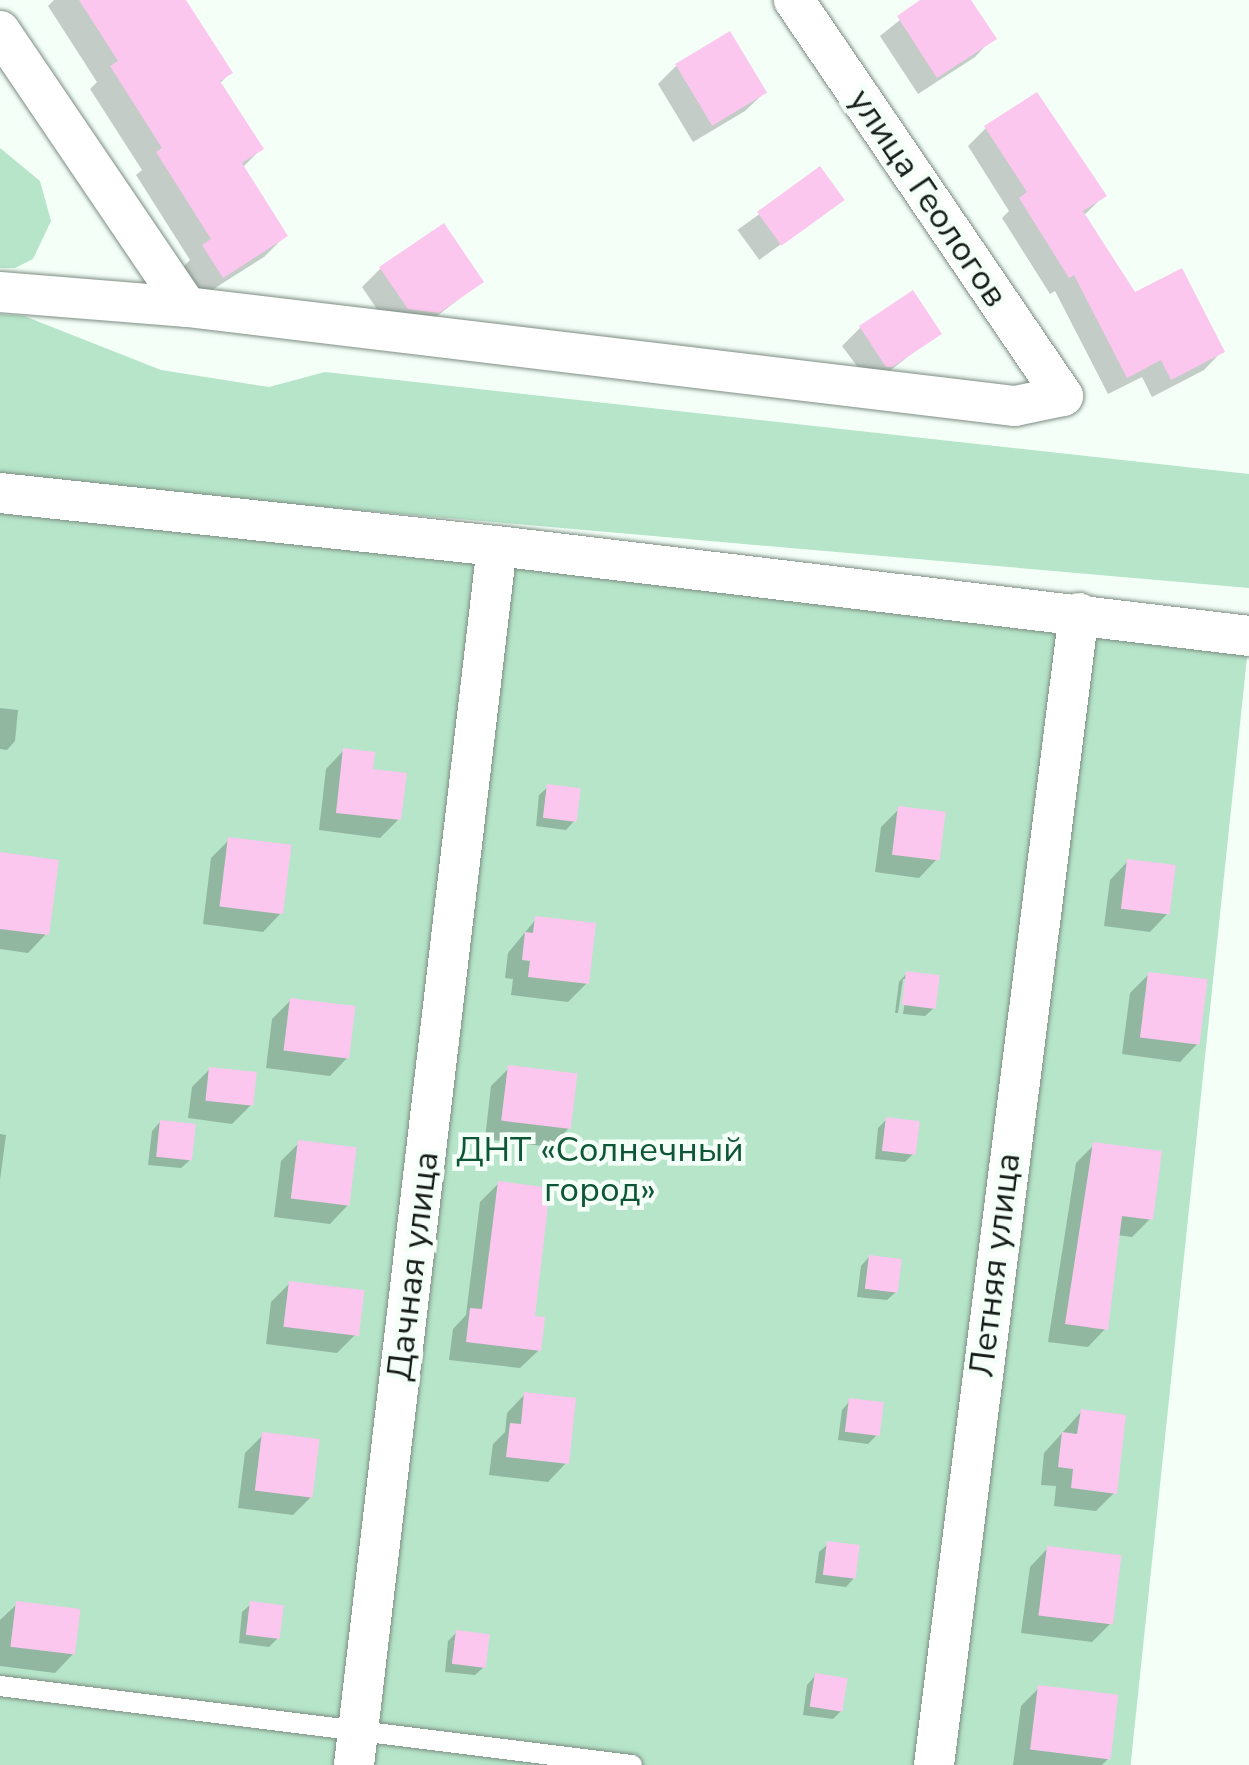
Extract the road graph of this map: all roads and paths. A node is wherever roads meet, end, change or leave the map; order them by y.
1 (794, 0) edge
2 (0, 31) edge
3 (0, 292) edge
4 (187, 308) junction
5 (0, 493) edge
6 (497, 546) junction
7 (1079, 613) junction
8 (1249, 636) edge
9 (0, 1686) edge
10 (356, 1747) edge
11 (632, 1765) edge
12 (934, 1765) edge

1 - 4 street, улица Геологов
2 - 4 street
3 - 4 street
5 - 6 street
6 - 7 street
6 - 10 street, Дачная улица
7 - 8 street
7 - 12 street, Летняя улица
9 - 10 lane
10 - 11 lane

